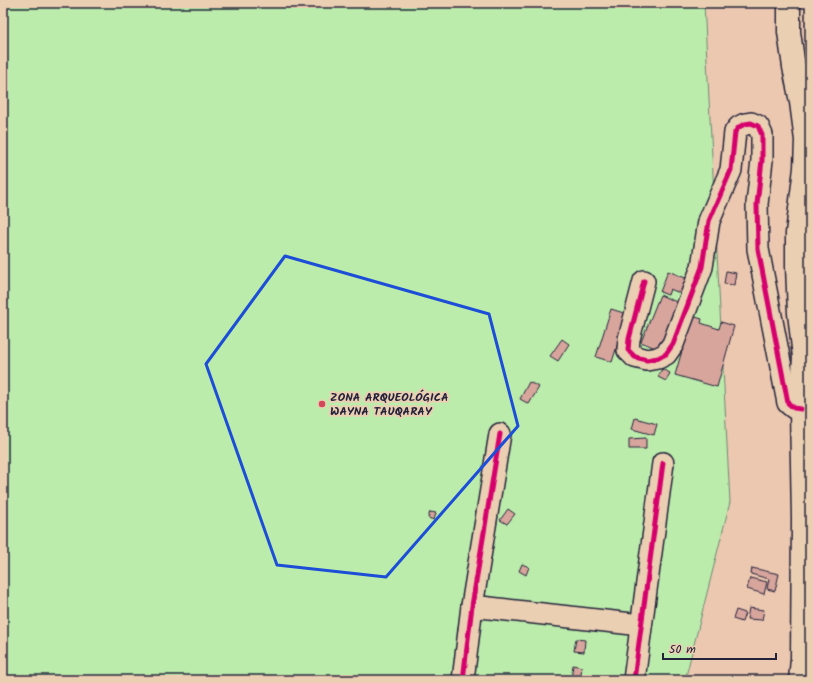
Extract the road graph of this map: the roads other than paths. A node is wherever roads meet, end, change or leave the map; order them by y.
1 (789, 3) edge
2 (810, 277) edge
3 (644, 281) dead end
4 (804, 357) junction
5 (801, 409) junction
6 (500, 434) dead end
7 (663, 463) dead end
8 (472, 606) junction
9 (641, 625) junction
10 (463, 680) edge
11 (634, 680) edge
12 (800, 680) edge

1 - 4 main road
2 - 4 street
3 - 5 street
4 - 5 main road
5 - 12 main road
6 - 8 street
7 - 9 street
8 - 9 street
8 - 10 street
9 - 11 street

